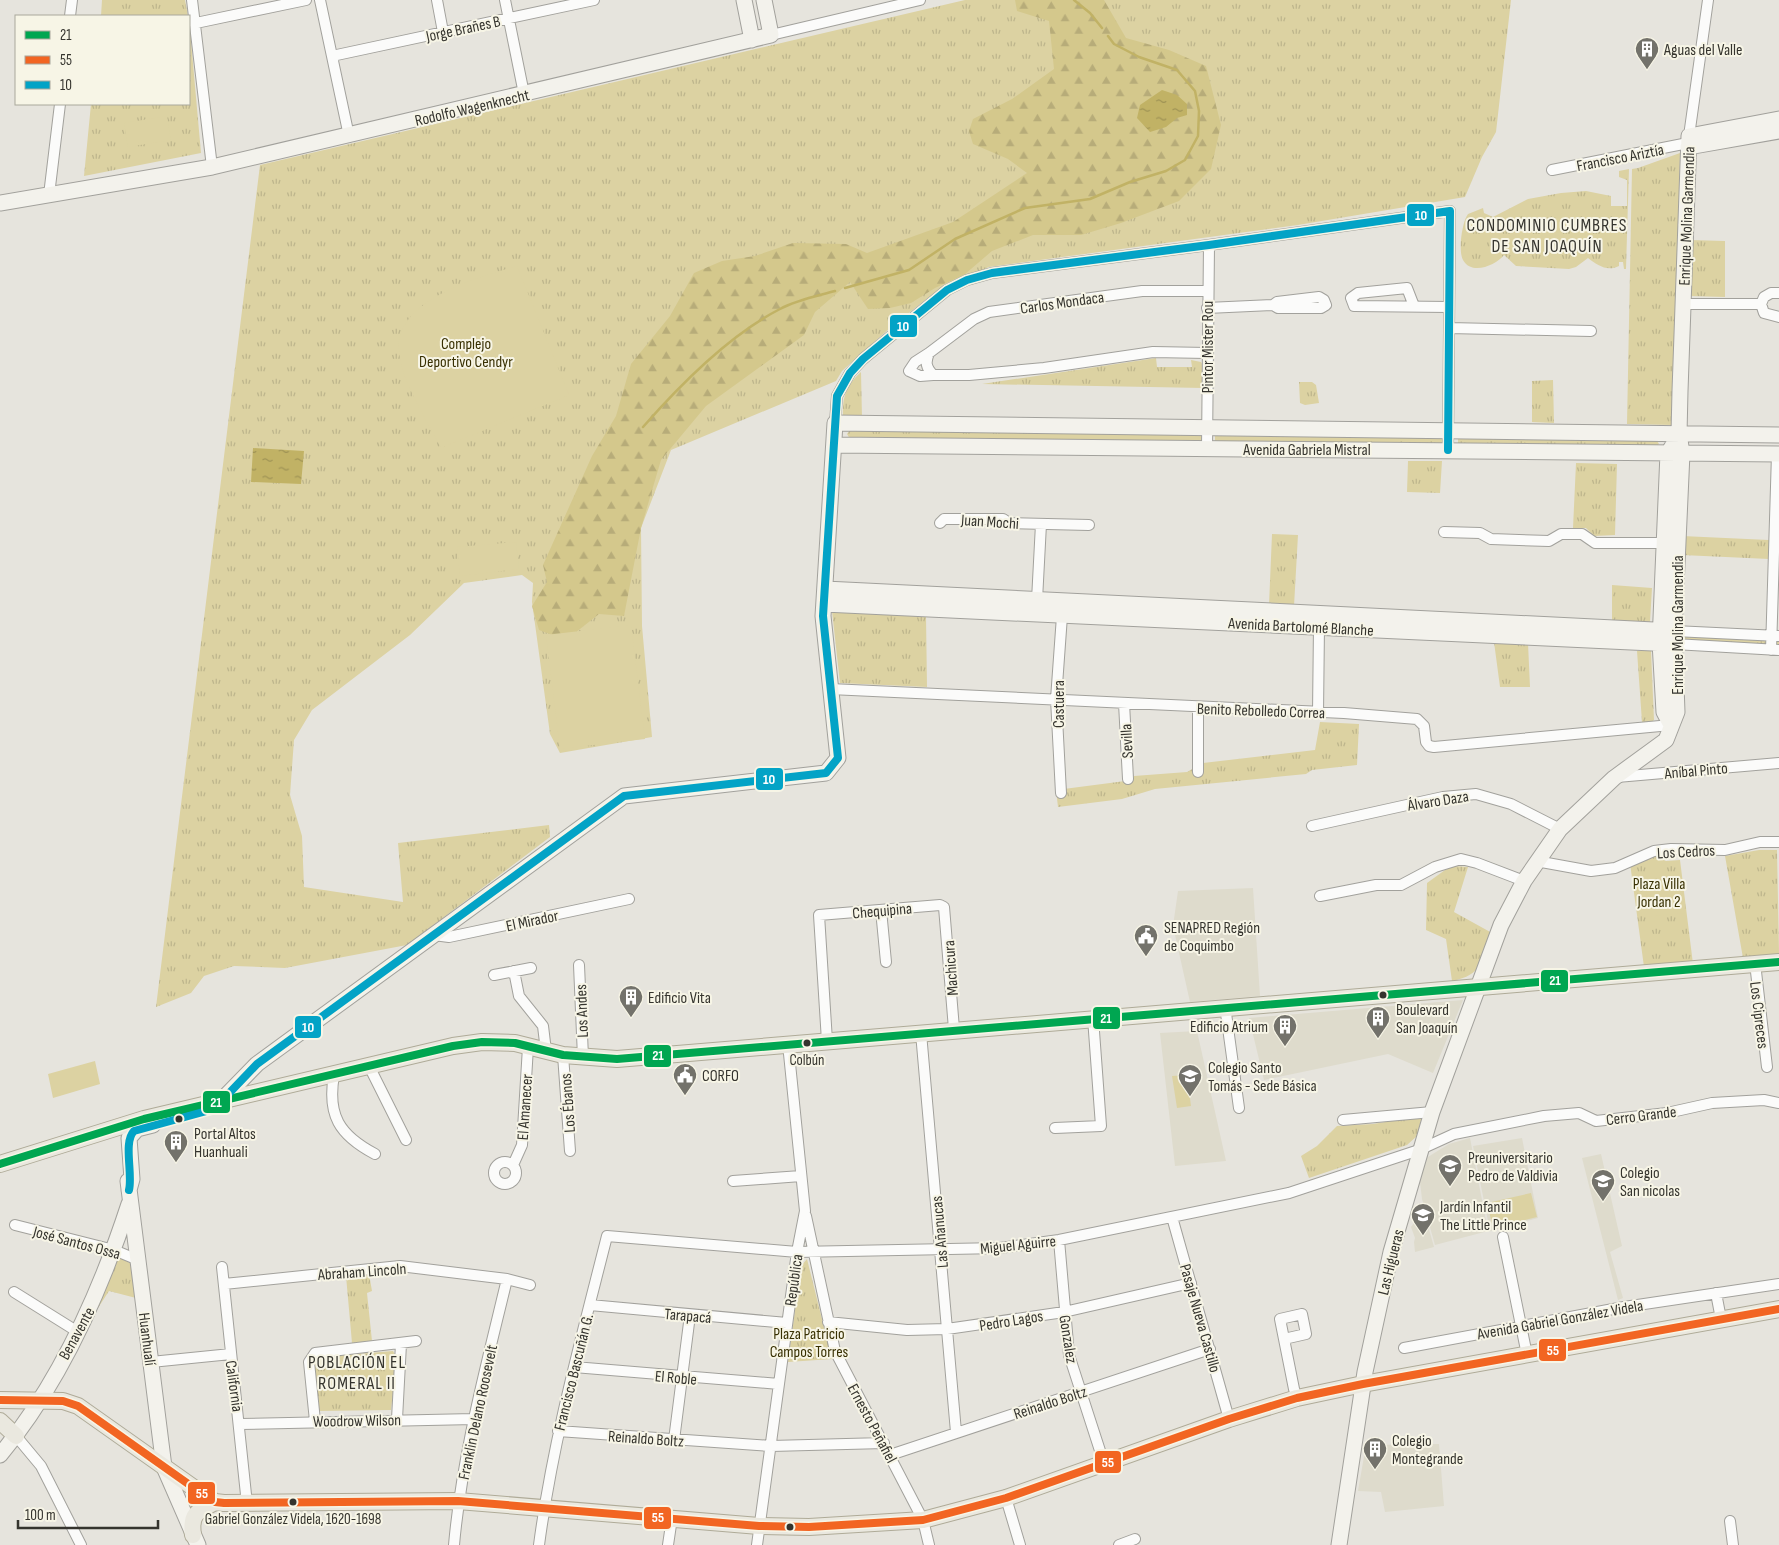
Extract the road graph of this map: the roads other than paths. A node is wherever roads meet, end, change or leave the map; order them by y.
1 (72, 0) edge
2 (192, 0) edge
3 (306, 0) edge
4 (320, 0) edge
5 (437, 0) edge
6 (505, 0) edge
7 (594, 0) edge
8 (744, 0) edge
9 (764, 0) edge
10 (920, 0) edge
11 (1708, 0) edge
12 (70, 15) edge
13 (508, 18) junction
14 (196, 23) junction
15 (443, 32) junction
16 (771, 35) junction
17 (752, 40) junction
18 (332, 56) junction
19 (524, 94) junction
20 (60, 105) edge
21 (1779, 119) edge
22 (1779, 131) edge
23 (349, 136) junction
24 (1688, 142) junction
25 (212, 167) junction
26 (1552, 170) dead end
27 (49, 195) junction
28 (21, 201) junction
29 (0, 203) edge
30 (0, 214) edge
31 (1209, 246) junction
32 (1208, 291) junction
33 (1779, 293) edge
34 (1683, 304) junction
35 (1761, 304) junction
36 (1273, 305) dead end
37 (1414, 306) junction
38 (1449, 306) junction
39 (1208, 308) junction
40 (1779, 317) edge
41 (1449, 328) junction
42 (1591, 331) dead end
43 (929, 353) junction
44 (1207, 353) junction
45 (933, 375) junction
46 (835, 423) junction
47 (1207, 428) junction
48 (1448, 431) junction
49 (1680, 434) junction
50 (1779, 436) edge
51 (834, 445) junction
52 (1207, 449) junction
53 (1448, 450) junction
54 (1675, 453) junction
55 (1778, 454) edge
56 (940, 523) dead end
57 (1041, 524) junction
58 (1089, 524) dead end
59 (1444, 532) dead end
60 (1671, 543) junction
61 (824, 596) junction
62 (1037, 600) junction
63 (1062, 616) junction
64 (1319, 626) junction
65 (1524, 630) junction
66 (1775, 635) edge
67 (1667, 636) junction
68 (1775, 650) edge
69 (830, 689) junction
70 (1056, 699) junction
71 (1124, 703) junction
72 (1198, 708) junction
73 (1318, 712) junction
74 (1671, 725) junction
75 (1779, 763) edge
76 (1198, 772) dead end
77 (1614, 778) junction
78 (1128, 779) dead end
79 (1061, 793) dead end
80 (1312, 826) dead end
81 (1560, 829) junction
82 (1779, 842) edge
83 (1536, 861) junction
84 (1524, 881) junction
85 (1320, 896) dead end
86 (629, 899) dead end
87 (944, 907) joint
88 (881, 910) junction
89 (434, 935) junction
90 (886, 962) dead end
91 (1779, 962) edge
92 (1755, 963) junction
93 (579, 965) dead end
94 (531, 968) dead end
95 (514, 971) junction
96 (494, 975) dead end
97 (1476, 988) junction
98 (1224, 1006) junction
99 (1093, 1018) junction
100 (954, 1029) junction
101 (921, 1033) junction
102 (827, 1041) junction
103 (788, 1044) junction
104 (528, 1047) junction
105 (546, 1051) junction
106 (563, 1055) junction
107 (582, 1057) junction
108 (369, 1066) junction
109 (1766, 1067) dead end
110 (334, 1074) junction
111 (221, 1102) junction
112 (1779, 1103) edge
113 (1238, 1108) dead end
114 (1432, 1112) junction
115 (1343, 1120) dead end
116 (130, 1128) junction
117 (1056, 1128) dead end
118 (406, 1140) dead end
119 (1419, 1150) junction
120 (570, 1152) dead end
121 (374, 1154) dead end
122 (0, 1164) edge
123 (513, 1165) dead end
124 (800, 1176) junction
125 (733, 1181) dead end
126 (130, 1195) junction
127 (805, 1211) junction
128 (1172, 1217) junction
129 (15, 1225) dead end
130 (607, 1236) joint
131 (1503, 1237) dead end
132 (1059, 1240) junction
133 (114, 1250) junction
134 (940, 1251) junction
135 (797, 1252) junction
136 (814, 1252) junction
137 (138, 1260) junction
138 (222, 1268) dead end
139 (507, 1279) junction
140 (1191, 1283) junction
141 (224, 1284) junction
142 (1779, 1284) edge
143 (530, 1285) dead end
144 (14, 1292) dead end
145 (1716, 1293) junction
146 (590, 1305) junction
147 (1779, 1309) edge
148 (1064, 1312) junction
149 (690, 1315) junction
150 (1721, 1319) junction
151 (828, 1322) junction
152 (787, 1323) junction
153 (1522, 1326) junction
154 (947, 1330) junction
155 (78, 1332) junction
156 (1284, 1339) dead end
157 (416, 1341) dead end
158 (401, 1344) junction
159 (1404, 1348) dead end
160 (1210, 1349) junction
161 (231, 1354) junction
162 (1527, 1355) junction
163 (150, 1362) junction
164 (574, 1367) junction
165 (682, 1378) junction
166 (779, 1384) junction
167 (1363, 1384) junction
168 (1081, 1392) junction
169 (1297, 1398) junction
170 (0, 1400) edge
171 (39, 1400) junction
172 (1229, 1418) junction
173 (397, 1419) junction
174 (474, 1419) junction
175 (0, 1421) edge
176 (315, 1421) junction
177 (240, 1424) junction
178 (558, 1431) junction
179 (956, 1432) junction
180 (16, 1436) junction
181 (674, 1440) junction
182 (884, 1443) junction
183 (771, 1446) junction
184 (0, 1455) edge
185 (890, 1455) junction
186 (1104, 1463) junction
187 (164, 1467) junction
188 (1006, 1498) junction
189 (458, 1501) junction
190 (215, 1502) junction
191 (247, 1504) junction
192 (544, 1508) junction
193 (672, 1518) junction
194 (923, 1520) junction
195 (1730, 1521) dead end
196 (758, 1526) junction
197 (1135, 1539) dead end
198 (195, 1540) edge
199 (81, 1545) edge
200 (454, 1545) edge
201 (539, 1545) edge
202 (668, 1545) edge
203 (757, 1545) edge
204 (929, 1545) edge
205 (1020, 1545) edge
206 (1119, 1545) edge
207 (1338, 1545) edge
208 (1733, 1545) edge

1 - 12 street
2 - 14 street
3 - 14 street
4 - 18 street
5 - 15 street
6 - 13 street
7 - 13 street, Jorge Brañes B
8 - 17 main road
9 - 16 main road
10 - 16 street, Rodolfo Wagenknecht
11 - 24 street, Enrique Molina Garmendia
13 - 15 street, Jorge Brañes B
13 - 19 street
14 - 25 street
15 - 18 street, Jorge Brañes B
16 - 17 main road, Rodolfo Wagenknecht
17 - 19 main road, Rodolfo Wagenknecht
18 - 23 street
19 - 23 main road, Rodolfo Wagenknecht
20 - 27 street
21 - 24 main road
22 - 24 main road
23 - 25 main road, Rodolfo Wagenknecht
24 - 26 street, Francisco Ariztía
24 - 34 main road, Enrique Molina Garmendia
25 - 27 main road, Rodolfo Wagenknecht
27 - 28 main road, Rodolfo Wagenknecht
28 - 29 main road, Rodolfo Wagenknecht
28 - 30 main road, Rodolfo Wagenknecht
31 - 32 street, Pintor Mister Rou
31 - 38 street
31 - 46 street
32 - 39 street, Pintor Mister Rou
32 - 43 street, Carlos Mondaca
33 - 35 street
34 - 35 street
34 - 49 main road, Enrique Molina Garmendia
35 - 40 street
36 - 39 street
37 - 37 street
37 - 38 street
38 - 41 street
39 - 44 street, Pintor Mister Rou
41 - 42 street
41 - 48 street
43 - 45 street
43 - 45 street, Carlos Mondaca
44 - 45 street, Carlos Mondaca
44 - 47 street, Pintor Mister Rou
46 - 47 main road, Avenida Gabriela Mistral
46 - 51 main road
47 - 48 main road, Avenida Gabriela Mistral
47 - 52 street, Pintor Mister Rou
48 - 49 main road, Avenida Gabriela Mistral
48 - 53 street
49 - 50 main road, Avenida Gabriela Mistral
49 - 54 main road, Enrique Molina Garmendia
51 - 52 main road, Avenida Gabriela Mistral
51 - 61 main road
52 - 53 main road, Avenida Gabriela Mistral
53 - 54 main road, Avenida Gabriela Mistral
54 - 55 main road, Avenida Gabriela Mistral
54 - 60 main road, Enrique Molina Garmendia
55 - 66 street
56 - 57 street, Juan Mochi
57 - 58 street, Juan Mochi
57 - 62 street, Juan Mochi
59 - 60 street
60 - 67 main road, Enrique Molina Garmendia
61 - 62 main road, Avenida Bartolomé Blanche
61 - 63 main road, Avenida Bartolomé Blanche
61 - 69 main road
62 - 65 main road, Avenida Bartolomé Blanche
63 - 64 main road, Avenida Bartolomé Blanche
63 - 70 street, Castuera
64 - 65 main road, Avenida Bartolomé Blanche
64 - 73 street
65 - 67 main road, Avenida Bartolomé Blanche
66 - 67 street, Avenida Bartolomé Blanche
66 - 68 street
67 - 68 street, Avenida Bartolomé Blanche
67 - 74 main road, Enrique Molina Garmendia
69 - 70 street, Benito Rebolledo Correa
69 - 89 main road
70 - 71 street, Benito Rebolledo Correa
70 - 79 street, Castuera
71 - 72 street, Benito Rebolledo Correa
71 - 78 street, Sevilla
72 - 73 street, Benito Rebolledo Correa
72 - 76 street
73 - 74 street, Benito Rebolledo Correa
74 - 77 main road, Enrique Molina Garmendia
75 - 77 street, Aníbal Pinto
77 - 81 main road, Enrique Molina Garmendia
80 - 81 street, Álvaro Daza
81 - 83 main road, Enrique Molina Garmendia
82 - 83 street, Los Cedros
83 - 84 main road, Enrique Molina Garmendia
84 - 85 street
84 - 97 main road, Enrique Molina Garmendia
86 - 89 street, El Mirador
87 - 88 street, Chequipina
87 - 100 street, Machicura
88 - 90 street
88 - 102 street, Chequipina
89 - 111 main road
91 - 92 main road
92 - 97 main road
92 - 109 street, Los Cipreces
93 - 107 street, Los Andes
94 - 95 street
95 - 96 street
95 - 105 street
97 - 98 main road
97 - 114 main road, Las Higueras
98 - 99 main road
98 - 113 street
99 - 100 main road
99 - 117 street
100 - 101 main road
101 - 102 main road
101 - 134 street, Las Añanucas
102 - 103 main road
103 - 107 main road
103 - 124 street, República
104 - 105 main road
104 - 108 main road
104 - 123 street, El Amanecer
105 - 106 main road
106 - 107 main road
106 - 120 street, Los Ébanos
108 - 110 main road
108 - 118 street
110 - 111 main road
110 - 121 street
111 - 116 main road
112 - 119 street, Cerro Grande
114 - 115 street
114 - 119 main road, Las Higueras
116 - 122 main road
116 - 126 main road, Huanhualí
119 - 128 street, Miguel Aguirre
119 - 167 main road, Las Higueras
124 - 125 street
124 - 127 street, República
126 - 133 main road, Benavente
126 - 137 main road, Huanhualí
127 - 135 street, República
127 - 136 street, Ernesto Peñafiel
128 - 132 street, Miguel Aguirre
128 - 140 street, Pasaje Nueva Castillo
129 - 133 street, José Santos Ossa
130 - 135 street, Miguel Aguirre
130 - 146 street, Francisco Bascuñán G.
131 - 153 street
132 - 134 street, Miguel Aguirre
132 - 148 street, Gonzalez
133 - 137 street, José Santos Ossa
133 - 155 main road, Benavente
134 - 136 street, Miguel Aguirre
134 - 154 street, Las Añanucas
135 - 136 street, Miguel Aguirre
135 - 152 street, República
136 - 151 street, Ernesto Peñafiel
137 - 163 main road, Huanhualí
138 - 141 street, California
139 - 141 street, Abraham Lincoln
139 - 143 street, Abraham Lincoln
139 - 174 street, Franklin Delano Roosevelt
140 - 148 street, Pedro Lagos
140 - 160 street, Pasaje Nueva Castillo
141 - 161 street, California
142 - 145 street, Avenida Gabriel González Videla
144 - 155 street
145 - 150 street
145 - 153 street, Avenida Gabriel González Videla
146 - 149 street, Tarapacá
146 - 164 street, Francisco Bascuñán G.
147 - 150 main road, Avenida Gabriel González Videla
148 - 154 street, Pedro Lagos
148 - 168 street, Gonzalez
149 - 152 street, Tarapacá
149 - 165 street
150 - 162 main road, Avenida Gabriel González Videla
151 - 154 street, Pedro Lagos
151 - 182 street, Ernesto Peñafiel
152 - 166 street, República
153 - 159 street, Avenida Gabriel González Videla
153 - 162 street
154 - 179 street, Las Añanucas
155 - 171 main road, Benavente
156 - 169 street
157 - 158 street
158 - 173 street
158 - 176 street
160 - 168 street, Reinaldo Boltz
160 - 172 street, Pasaje Nueva Castillo
161 - 163 street
161 - 177 street, California
162 - 167 main road, Avenida Gabriel González Videla
163 - 187 main road, Huanhualí
164 - 165 street, El Roble
164 - 178 street, Francisco Bascuñán G.
165 - 166 street, El Roble
165 - 181 street
166 - 183 street, República
167 - 169 main road, Avenida Gabriel González Videla
167 - 207 main road, Las Higueras
168 - 179 street, Reinaldo Boltz
168 - 186 street, Gonzalez
169 - 172 main road, Avenida Gabriel González Videla
170 - 171 main road
171 - 180 main road, Benavente
171 - 187 main road
172 - 186 main road, Avenida Gabriel González Videla
173 - 174 street, Woodrow Wilson
173 - 176 street, Woodrow Wilson
174 - 189 street, Franklin Delano Roosevelt
175 - 180 main road
176 - 177 street, Woodrow Wilson
177 - 191 street, California
178 - 181 street, Reinaldo Boltz
178 - 192 street, Francisco Bascuñán G.
179 - 185 street, Reinaldo Boltz
180 - 184 main road, Benavente
180 - 199 street
181 - 183 street, Reinaldo Boltz
182 - 183 street, Reinaldo Boltz
182 - 185 street, Ernesto Peñafiel
183 - 196 street, República
185 - 194 street, Ernesto Peñafiel
186 - 188 main road, Avenida Gabriel González Videla
187 - 190 main road
187 - 198 main road, Huanhualí
188 - 194 main road, Avenida Gabriel González Videla
188 - 205 street
189 - 191 main road, Avenida Gabriel González Videla
189 - 192 main road, Avenida Gabriel González Videla
189 - 200 street, Franklin Delano Roosevelt
190 - 191 main road, Avenida Gabriel González Videla
190 - 198 main road
192 - 193 main road, Avenida Gabriel González Videla
192 - 201 street, Francisco Bascuñán G.
193 - 196 main road, Avenida Gabriel González Videla
193 - 202 street
194 - 196 main road, Avenida Gabriel González Videla
194 - 204 street, Ernesto Peñafiel
195 - 208 street
196 - 203 street, República
197 - 206 street

